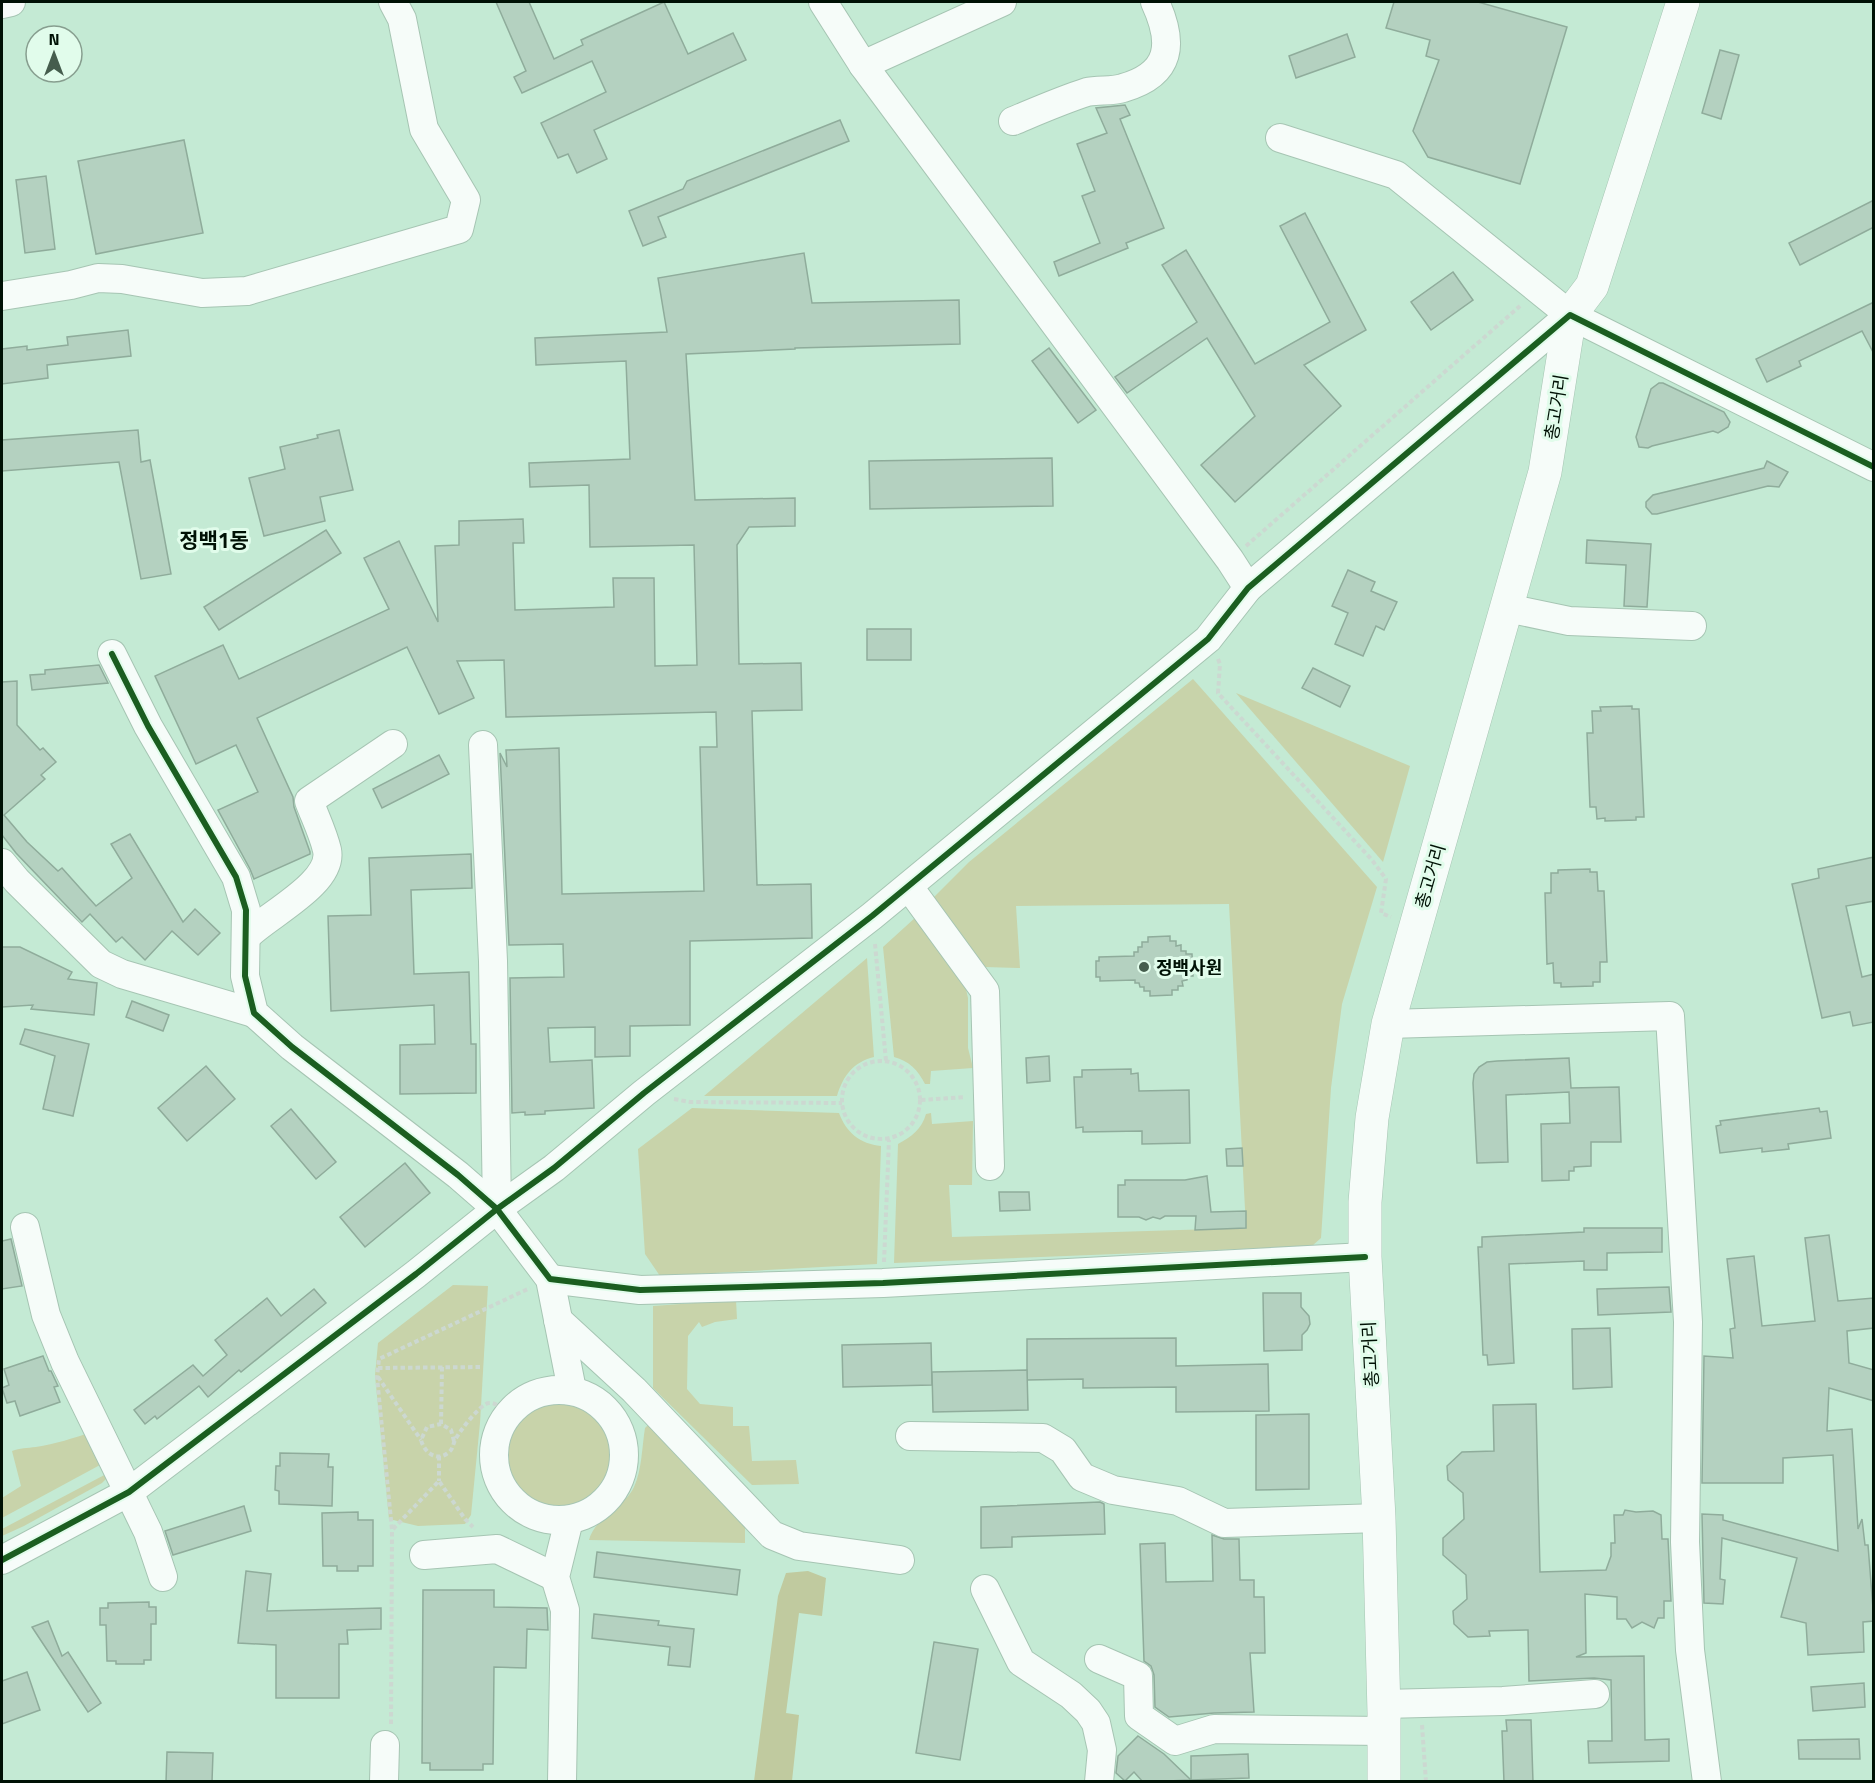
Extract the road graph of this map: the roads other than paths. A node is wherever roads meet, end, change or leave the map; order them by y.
1 (11, 2) edge
2 (393, 2) edge
3 (823, 2) edge
4 (1002, 2) edge
5 (1155, 2) edge
6 (1683, 2) edge
7 (2, 4) edge
8 (863, 65) junction
9 (1013, 121) dead end
10 (1281, 138) dead end
11 (2, 296) edge
12 (1570, 315) junction
13 (1874, 467) edge
14 (1248, 588) junction
15 (1507, 608) junction
16 (1692, 626) dead end
17 (112, 654) dead end
18 (393, 744) dead end
19 (483, 745) dead end
20 (7, 879) edge
21 (909, 887) junction
22 (247, 936) junction
23 (254, 1013) junction
24 (1388, 1024) junction
25 (990, 1166) dead end
26 (496, 1209) junction
27 (24, 1227) dead end
28 (1365, 1257) junction
29 (550, 1279) junction
30 (558, 1320) junction
31 (572, 1390) junction
32 (910, 1436) dead end
33 (129, 1492) junction
34 (1379, 1518) junction
35 (569, 1520) junction
36 (424, 1555) dead end
37 (2, 1560) edge
38 (900, 1560) dead end
39 (163, 1577) dead end
40 (555, 1577) junction
41 (985, 1589) dead end
42 (1099, 1659) dead end
43 (1595, 1694) dead end
44 (1384, 1718) junction
45 (385, 1745) road end
46 (384, 1782) edge
47 (562, 1782) edge
48 (1099, 1782) edge
49 (1384, 1782) edge
50 (1707, 1782) edge

1 - 7 street
2 - 11 street
3 - 8 street
4 - 8 street
5 - 9 street
6 - 12 main road, 총고거리
8 - 14 street
10 - 12 street
12 - 13 street
12 - 14 street
12 - 15 main road, 총고거리
14 - 21 street
15 - 16 street
15 - 24 main road, 총고거리
17 - 22 street
18 - 22 street
19 - 26 street
20 - 23 street
21 - 25 street
21 - 26 street
22 - 23 street
23 - 26 street
24 - 28 main road, 총고거리
24 - 50 street
26 - 29 street
26 - 33 street
27 - 33 street
28 - 29 street
28 - 34 main road, 총고거리
29 - 30 street
30 - 31 street
30 - 38 street
31 - 35 street
31 - 35 street
32 - 34 street
33 - 37 street
33 - 39 street
34 - 44 main road, 총고거리
35 - 40 street
36 - 40 street
40 - 47 street
41 - 48 street
42 - 44 street
43 - 44 street
44 - 49 main road, 총고거리
45 - 46 street

